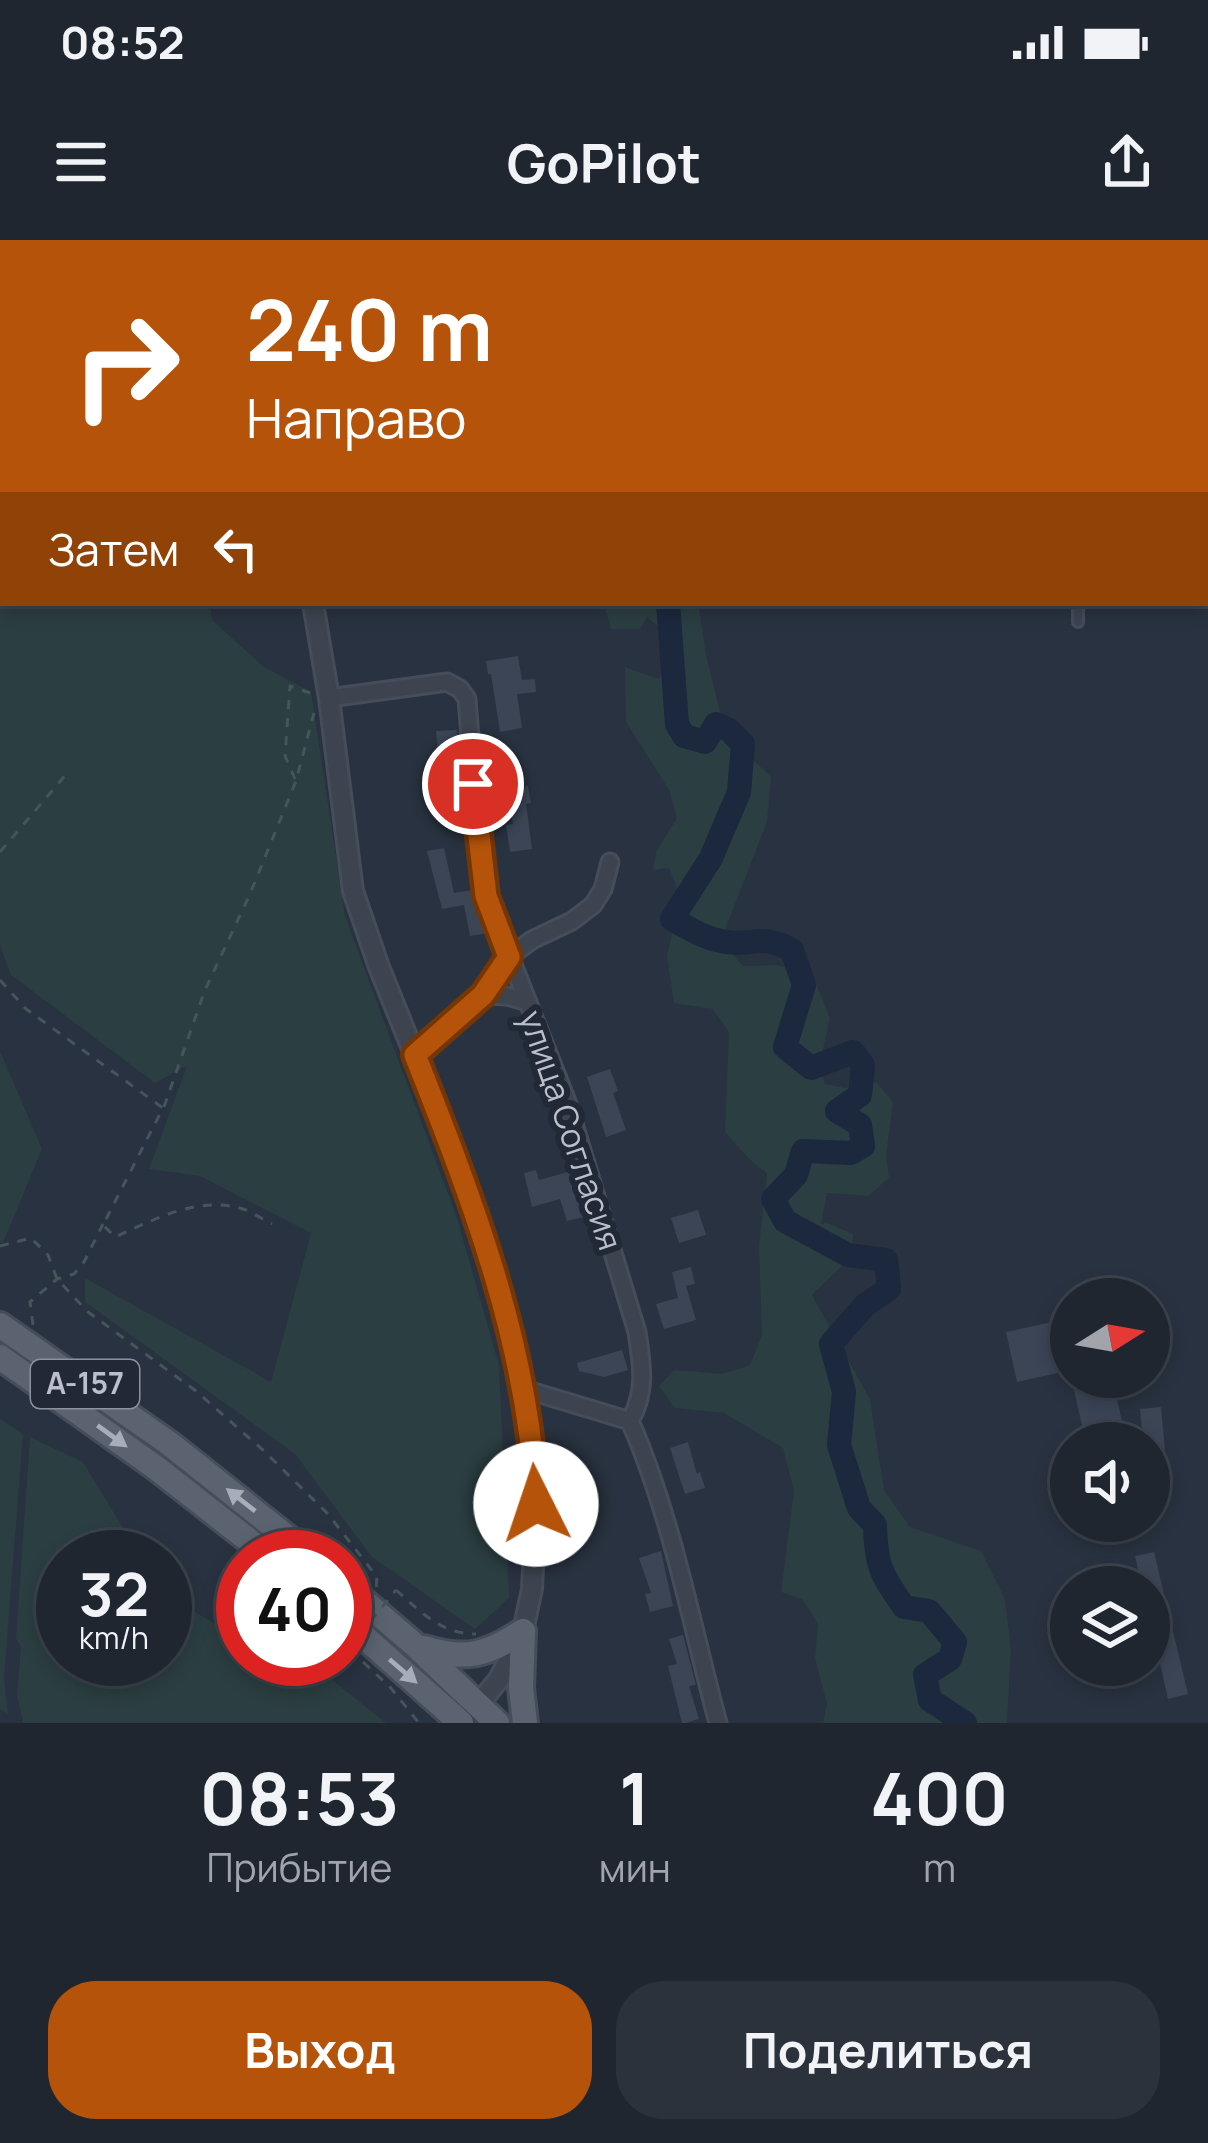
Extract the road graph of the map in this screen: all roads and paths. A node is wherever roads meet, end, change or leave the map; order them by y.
1 (314, 606) edge
2 (1078, 606) edge
3 (1078, 622) dead end
4 (325, 673) junction
5 (329, 698) junction
6 (314, 713) dead end
7 (68, 772) dead end
8 (296, 781) junction
9 (0, 852) edge
10 (610, 862) dead end
11 (509, 957) junction
12 (0, 980) edge
13 (483, 995) junction
14 (528, 1002) junction
15 (415, 1055) junction
16 (164, 1108) junction
17 (104, 1222) junction
18 (272, 1224) dead end
19 (0, 1246) edge
20 (57, 1279) junction
21 (0, 1325) edge
22 (28, 1345) junction
23 (0, 1358) edge
24 (524, 1389) junction
25 (630, 1421) junction
26 (236, 1530) edge
27 (278, 1530) edge
28 (372, 1607) edge
29 (376, 1610) junction
30 (372, 1620) edge
31 (433, 1623) dead end
32 (523, 1631) junction
33 (372, 1641) edge
34 (416, 1646) junction
35 (372, 1671) edge
36 (467, 1717) edge
37 (419, 1723) edge
38 (497, 1723) edge
39 (525, 1723) edge
40 (718, 1723) edge

1 - 4 street
2 - 3 lane
4 - 5 street
4 - 8 path
5 - 11 street, улица Согласия
5 - 15 street
6 - 8 path
7 - 9 path
8 - 16 path
10 - 11 street
11 - 13 street
11 - 14 street, улица Согласия
12 - 16 path
13 - 14 street
13 - 15 street
14 - 25 street, улица Согласия
15 - 24 street
16 - 17 path
17 - 18 path
17 - 20 path
19 - 20 path
20 - 22 path
20 - 29 path
21 - 22 main road, А-157
27 -> 22 main road, А-157
23 -> 26 main road, А-157
24 - 25 street
24 - 32 street
25 - 40 street
28 - 29 main road
29 - 34 main road
30 - 31 path, bridge
32 - 34 main road
32 - 36 street
32 - 39 main road
33 -> 36 main road
34 - 36 main road
35 - 37 path
36 - 38 main road

